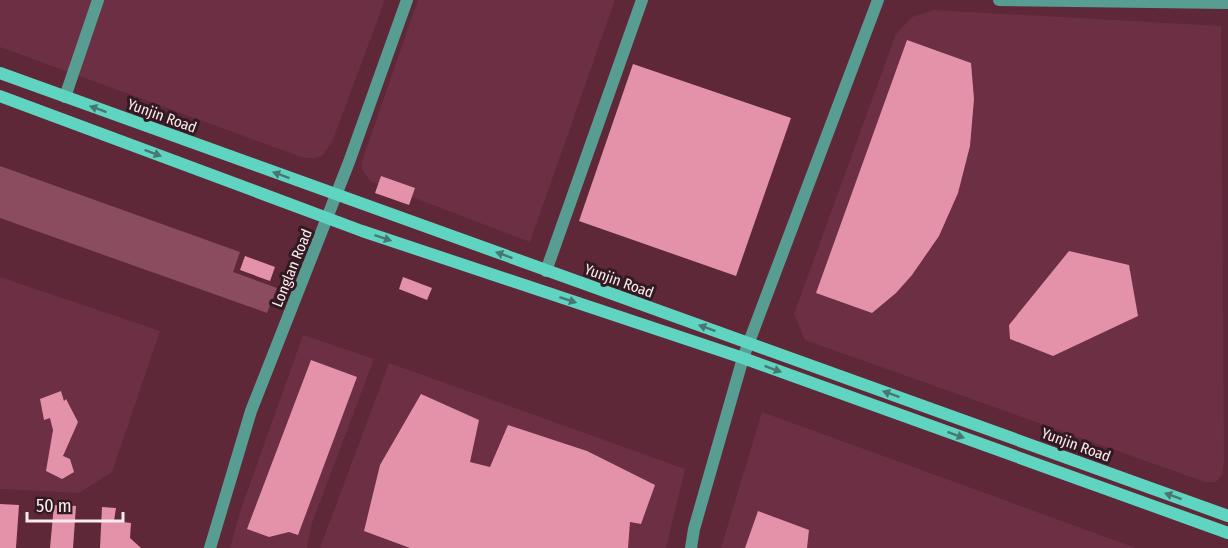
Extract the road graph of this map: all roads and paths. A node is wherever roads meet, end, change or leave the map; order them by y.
1 (98, 0) edge
2 (407, 0) edge
3 (642, 0) edge
4 (878, 0) edge
5 (999, 0) edge
6 (1228, 3) edge
7 (0, 73) edge
8 (0, 96) edge
9 (65, 97) junction
10 (336, 196) junction
11 (328, 219) junction
12 (546, 271) junction
13 (749, 343) junction
14 (743, 358) junction
15 (1228, 516) edge
16 (1228, 533) edge
17 (210, 548) edge
18 (692, 548) edge

1 - 9 street
2 - 10 street, Longlan Road
3 - 12 street
4 - 13 street
5 - 6 street
7 - 9 main road, Yunjin Road
8 -> 11 main road, Yunjin Road
10 -> 9 main road, Yunjin Road
10 - 11 street, Longlan Road
12 -> 10 main road, Yunjin Road
11 -> 14 main road, Yunjin Road
11 - 17 street, Longlan Road
13 -> 12 main road, Yunjin Road
13 - 14 street
15 -> 13 main road, Yunjin Road
14 -> 16 main road, Yunjin Road
14 - 18 street

